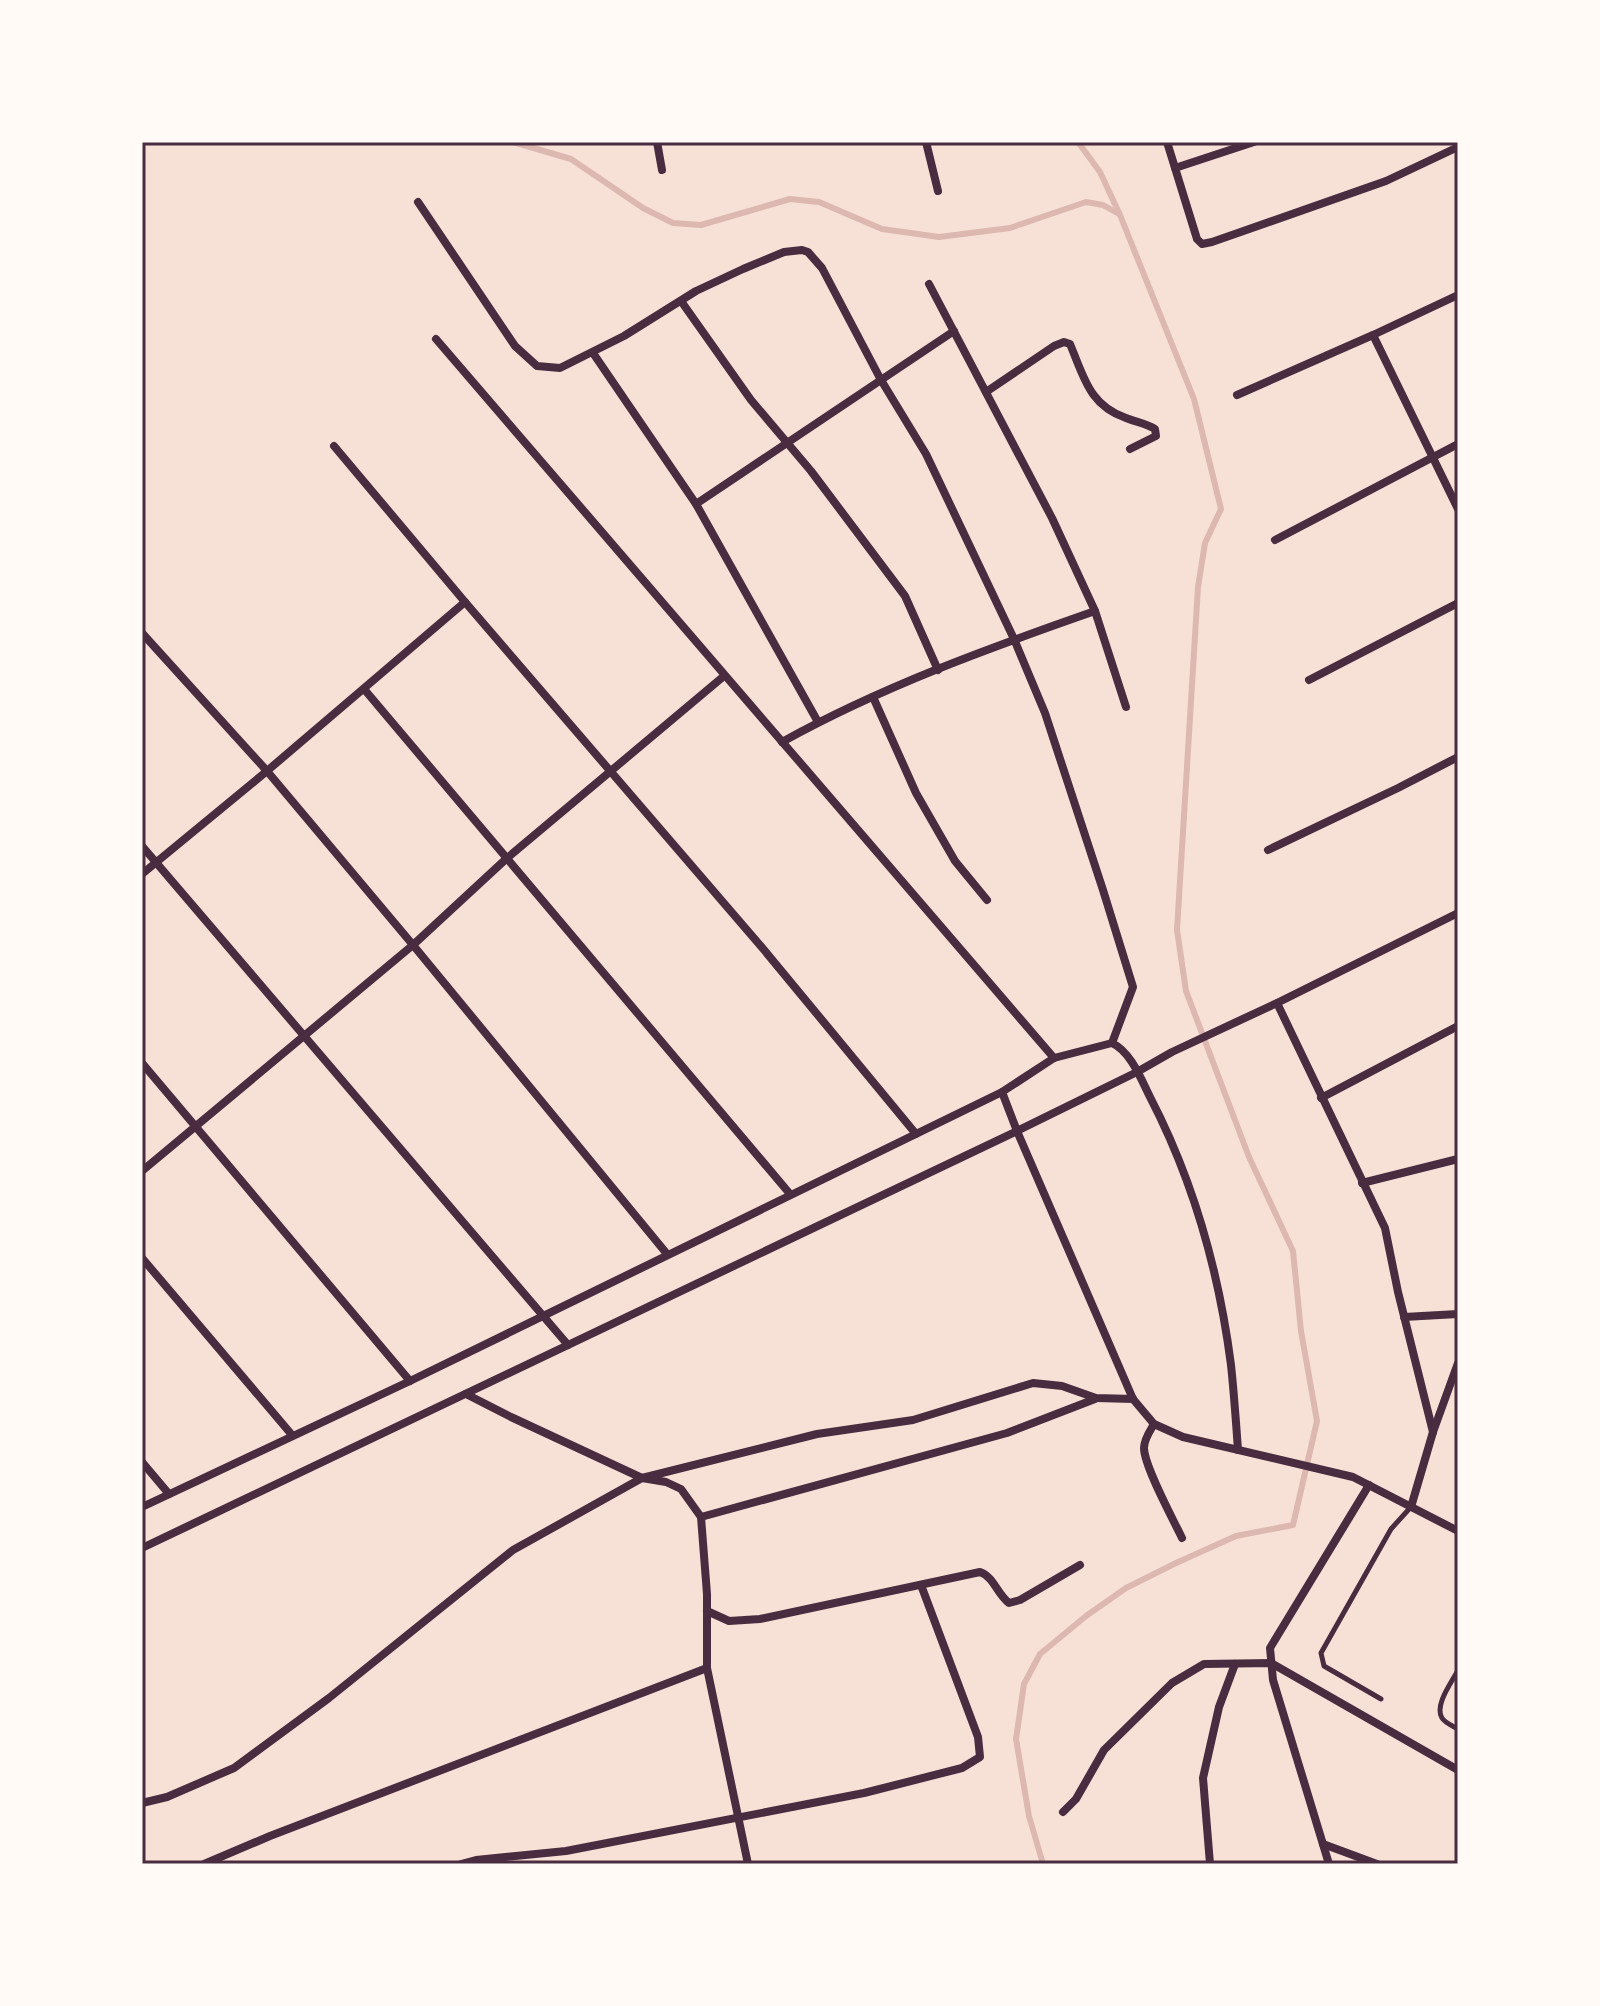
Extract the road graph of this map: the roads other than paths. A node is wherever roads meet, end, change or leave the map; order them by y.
1 (657, 142) edge
2 (926, 142) edge
3 (1167, 142) edge
4 (1254, 142) edge
5 (1458, 147) edge
6 (1175, 168) junction
7 (662, 170) dead end
8 (938, 191) dead end
9 (418, 202) dead end
10 (929, 284) dead end
11 (1458, 295) edge
12 (681, 301) junction
13 (954, 331) junction
14 (1373, 335) junction
15 (436, 339) dead end
16 (593, 353) junction
17 (881, 380) junction
18 (986, 392) junction
19 (1237, 395) dead end
20 (787, 443) junction
21 (1458, 444) edge
22 (334, 446) dead end
23 (1130, 449) dead end
24 (1431, 457) junction
25 (696, 504) junction
26 (1458, 509) edge
27 (1275, 540) dead end
28 (465, 602) junction
29 (1458, 603) edge
30 (1095, 611) junction
31 (142, 633) edge
32 (1014, 639) junction
33 (938, 670) junction
34 (724, 676) junction
35 (1309, 680) dead end
36 (364, 689) junction
37 (873, 697) junction
38 (1126, 707) dead end
39 (818, 722) junction
40 (782, 742) junction
41 (1458, 757) edge
42 (267, 771) junction
43 (610, 772) junction
44 (142, 846) edge
45 (1268, 850) dead end
46 (506, 859) junction
47 (156, 862) junction
48 (142, 874) edge
49 (987, 900) dead end
50 (1458, 913) edge
51 (413, 945) junction
52 (1277, 1003) junction
53 (1458, 1026) edge
54 (304, 1036) junction
55 (1112, 1043) junction
56 (1054, 1058) junction
57 (142, 1063) edge
58 (1137, 1072) junction
59 (1002, 1092) junction
60 (1321, 1098) junction
61 (195, 1126) junction
62 (1017, 1131) junction
63 (916, 1134) junction
64 (1458, 1159) edge
65 (142, 1171) edge
66 (1362, 1183) junction
67 (790, 1194) junction
68 (667, 1254) junction
69 (142, 1258) edge
70 (1458, 1314) edge
71 (542, 1315) junction
72 (1404, 1317) junction
73 (568, 1345) junction
74 (1458, 1363) edge
75 (410, 1381) junction
76 (466, 1394) junction
77 (1096, 1398) junction
78 (1133, 1399) junction
79 (1154, 1424) junction
80 (1433, 1432) junction
81 (292, 1435) junction
82 (1238, 1450) junction
83 (142, 1462) edge
84 (642, 1478) junction
85 (1369, 1485) junction
86 (169, 1494) junction
87 (142, 1507) edge
88 (1411, 1507) junction
89 (701, 1517) junction
90 (1458, 1531) edge
91 (1182, 1538) dead end
92 (142, 1548) edge
93 (1080, 1565) dead end
94 (921, 1585) junction
95 (707, 1611) junction
96 (1271, 1663) junction
97 (1235, 1664) junction
98 (707, 1668) junction
99 (1458, 1670) edge
100 (1381, 1699) dead end
101 (1458, 1729) edge
102 (1458, 1770) edge
103 (142, 1803) edge
104 (1063, 1812) dead end
105 (738, 1817) junction
106 (1323, 1844) junction
107 (204, 1864) edge
108 (461, 1864) edge
109 (748, 1864) edge
110 (1210, 1864) edge
111 (1329, 1864) edge
112 (1377, 1864) edge

1 - 7 street
2 - 8 street
3 - 6 street
4 - 6 street
5 - 6 street
9 - 16 street
10 - 13 street
11 - 14 street
12 - 16 street
12 - 17 street
12 - 20 street
13 - 17 street
13 - 18 street
14 - 19 street
14 - 24 street
15 - 34 street
16 - 25 street
17 - 20 street
17 - 32 street
18 - 23 street
18 - 30 street
20 - 25 street
20 - 33 street
21 - 24 street
22 - 28 street
24 - 26 street
24 - 27 street
25 - 39 street
28 - 36 street
28 - 43 street
29 - 35 street
30 - 32 street
30 - 38 street
31 - 42 street
32 - 33 street
32 - 55 street
33 - 37 street
34 - 40 street
34 - 43 street
36 - 42 street
36 - 46 street
37 - 39 street
37 - 49 street
39 - 40 street
40 - 56 street
41 - 45 street
42 - 47 street
42 - 51 street
43 - 46 street
43 - 63 street
44 - 47 street
46 - 51 street
46 - 67 street
47 - 48 street
47 - 54 street
50 - 52 street
51 - 54 street
51 - 68 street
52 - 58 street
52 - 60 street
53 - 60 street
54 - 61 street
54 - 71 street
55 - 56 street
55 - 58 street
56 - 59 street
57 - 61 street
58 - 62 street
58 - 82 street
59 - 62 street
59 - 63 street
60 - 66 street
61 - 65 street
61 - 75 street
62 - 73 street
62 - 78 street
63 - 67 street
64 - 66 street
66 - 72 street
67 - 68 street
68 - 71 street
69 - 81 street
70 - 72 street
71 - 73 street
71 - 75 street
72 - 80 street
73 - 76 street
74 - 80 street
75 - 81 street
76 - 84 street
76 - 92 street
77 - 78 street
77 - 84 street
77 - 89 street
78 - 79 street
79 - 82 street
79 - 91 street
80 - 88 street
81 - 86 street
82 - 85 street
83 - 86 street
84 - 89 street
84 - 103 street
85 - 88 street
85 - 96 street
86 - 87 street
88 - 90 street
88 - 100 lane
89 - 95 street
93 - 94 street
94 - 95 street
94 - 105 street
95 - 98 street
96 - 97 street
96 - 102 street
96 - 106 street
97 - 104 street
97 - 110 street
98 - 105 street
98 - 107 street
99 - 101 lane
105 - 108 street
105 - 109 street
106 - 111 street
106 - 112 street

